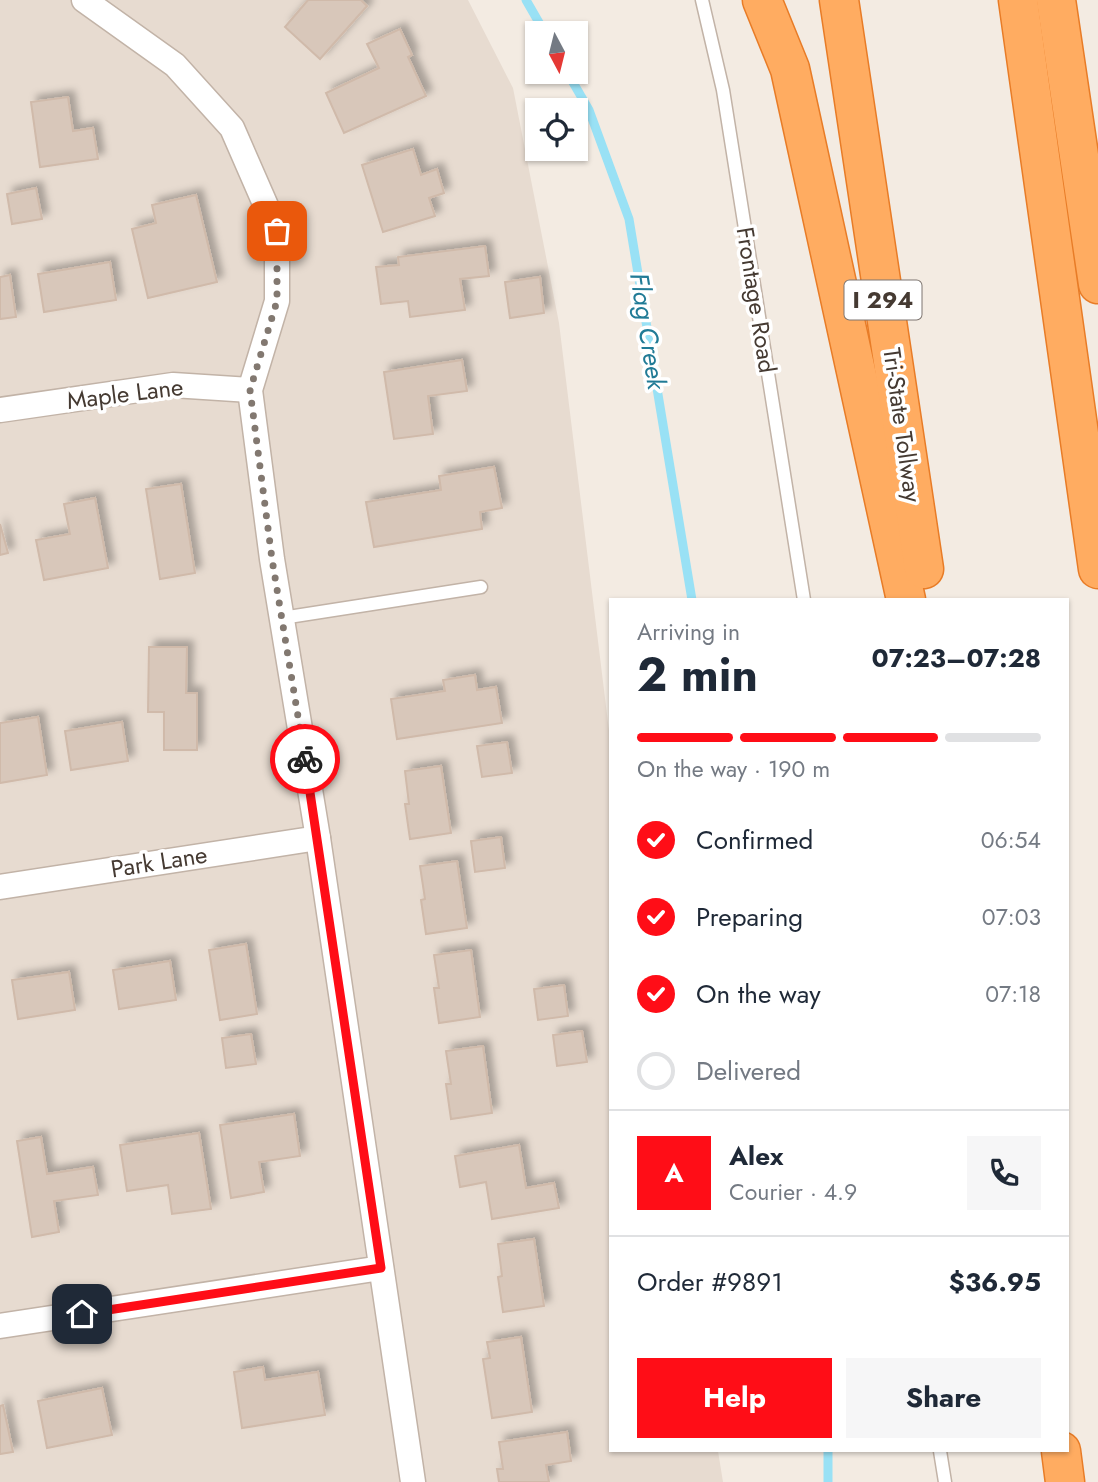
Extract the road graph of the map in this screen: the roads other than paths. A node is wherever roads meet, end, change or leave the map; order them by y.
1 (84, 0) edge
2 (702, 0) edge
3 (762, 0) edge
4 (839, 0) edge
5 (1018, 0) edge
6 (1056, 0) edge
7 (1098, 284) edge
8 (250, 390) junction
9 (0, 410) edge
10 (1098, 569) edge
11 (481, 587) dead end
12 (804, 598) edge
13 (906, 598) edge
14 (928, 598) edge
15 (282, 618) junction
16 (318, 838) junction
17 (0, 887) edge
18 (381, 1268) junction
19 (0, 1326) edge
20 (940, 1452) edge
21 (1061, 1452) edge
22 (413, 1482) edge
23 (945, 1482) edge
24 (1066, 1482) edge

1 - 8 street
2 - 12 lane, Frontage Road
3 - 13 highway
4 - 14 highway, Tri-State Tollway / I 294
5 - 10 highway
6 - 7 highway
8 - 9 street, Maple Lane
8 - 15 street
11 - 15 lane
15 - 16 street
16 - 17 street, Park Lane
16 - 18 street
18 - 19 street
18 - 22 street
20 - 23 lane
21 - 24 highway

